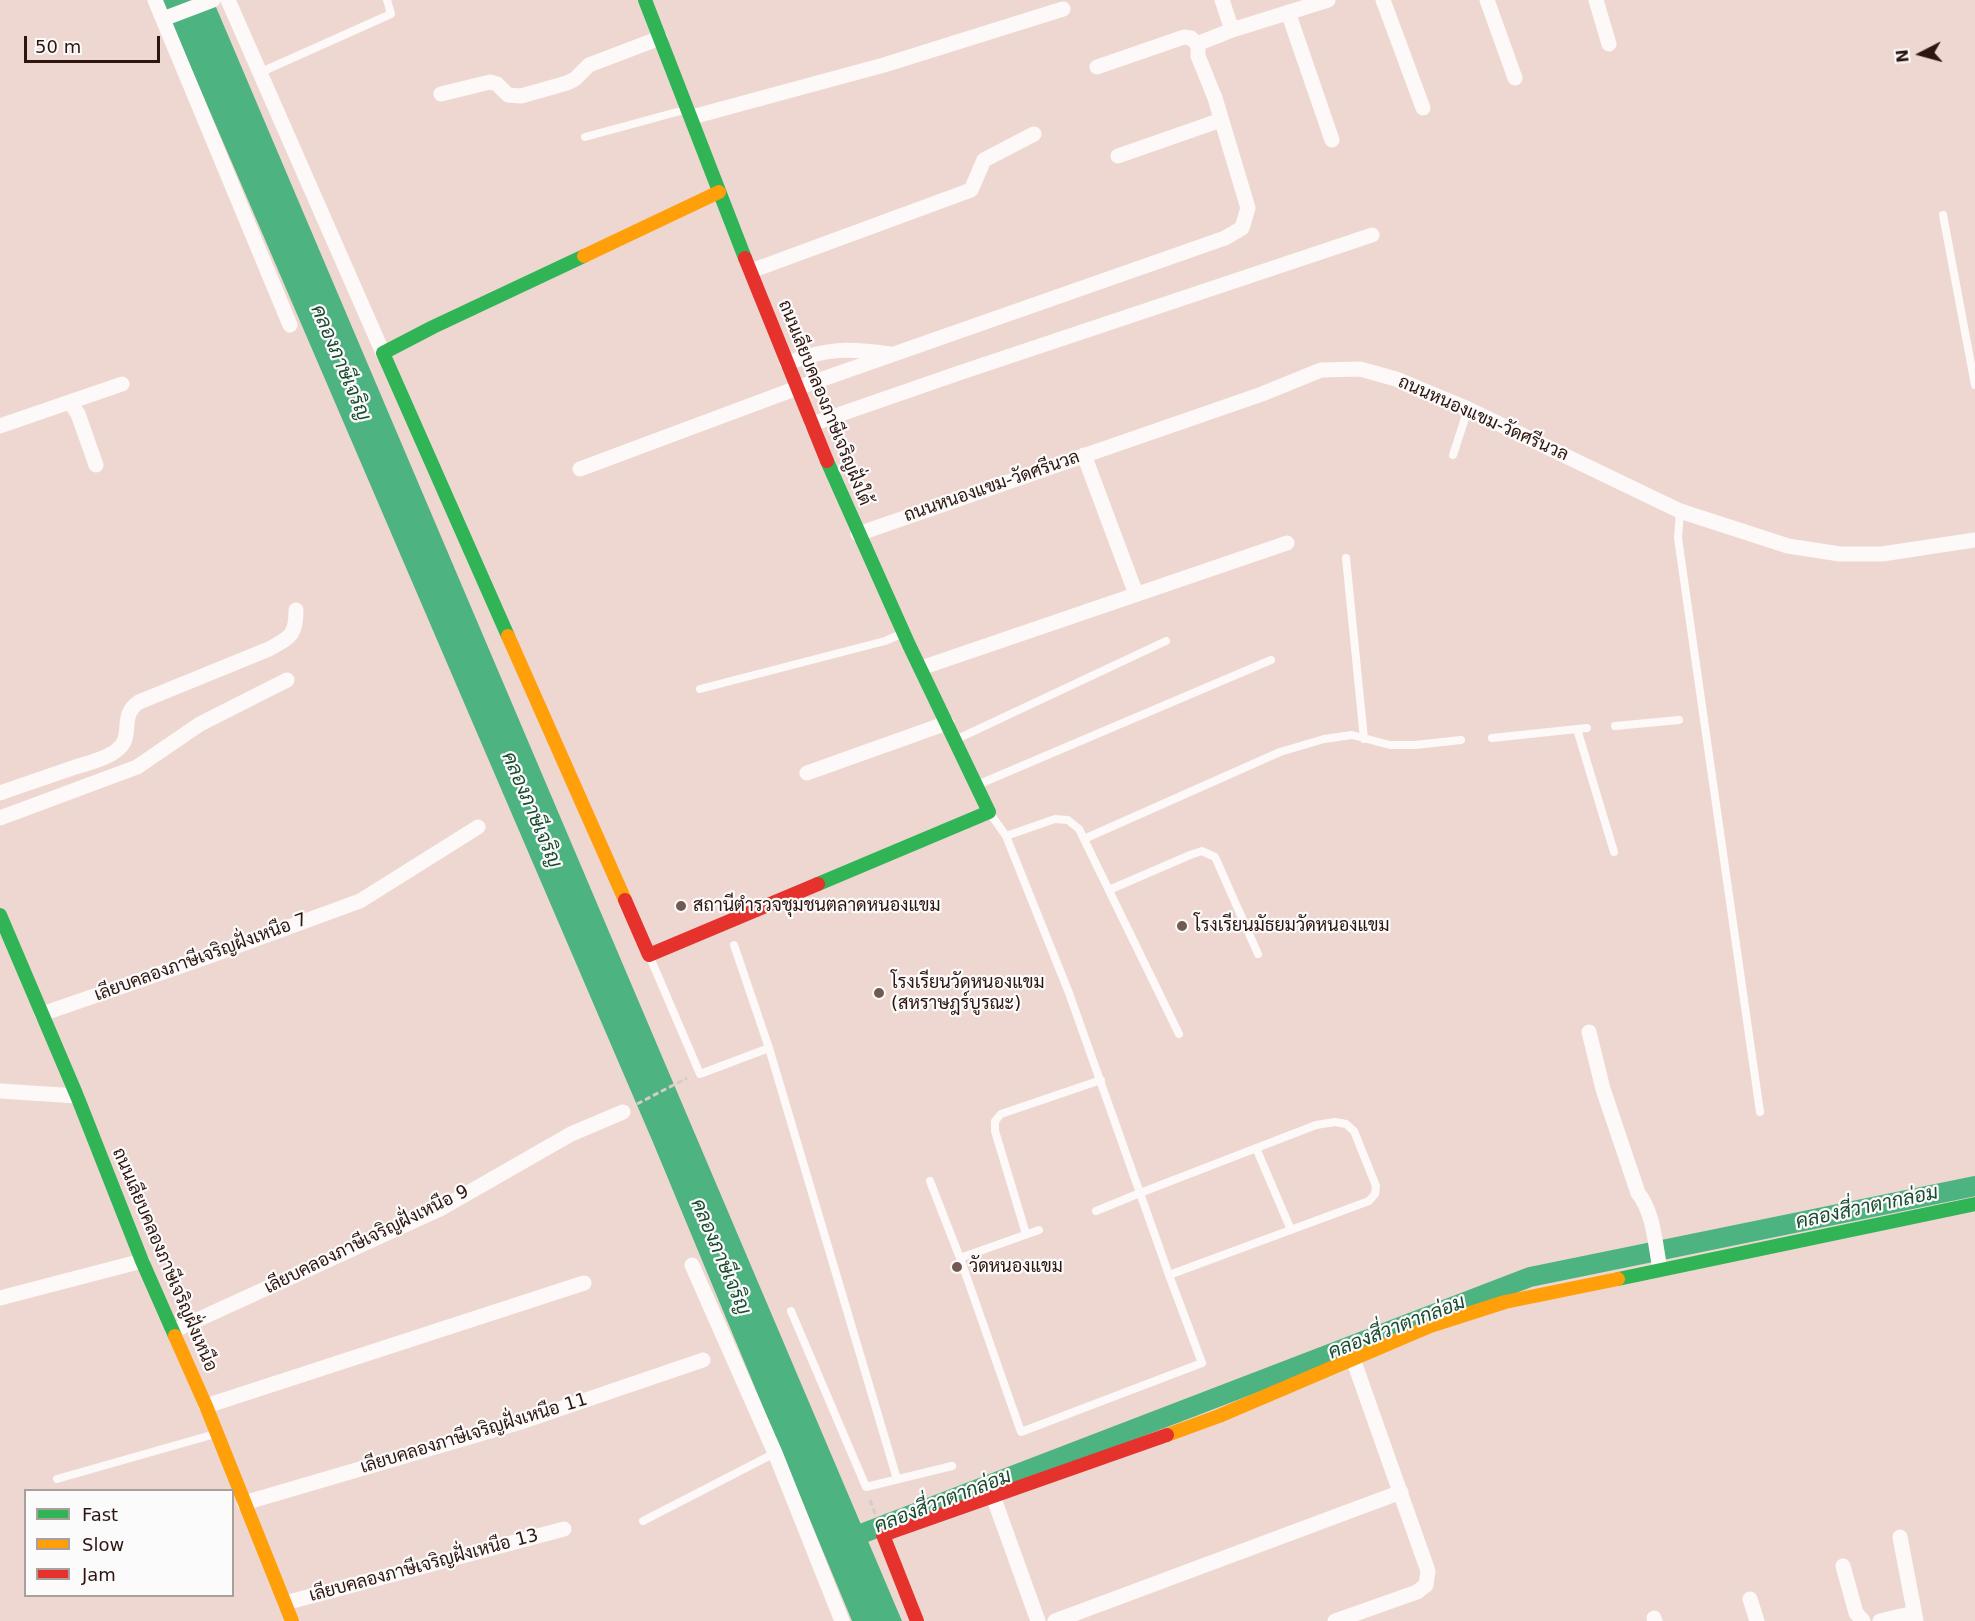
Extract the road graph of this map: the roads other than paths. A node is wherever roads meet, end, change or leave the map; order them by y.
1 (155, 0) edge
2 (213, 0) edge
3 (228, 0) edge
4 (387, 0) edge
5 (647, 0) edge
6 (1221, 0) edge
7 (1383, 0) edge
8 (1487, 0) edge
9 (1596, 0) edge
10 (1323, 1) edge
11 (1063, 9) dead end
12 (1288, 12) junction
13 (166, 18) junction
14 (1232, 30) junction
15 (660, 38) junction
16 (1609, 44) dead end
17 (1198, 45) junction
18 (1097, 67) dead end
19 (259, 73) junction
20 (1515, 78) dead end
21 (441, 94) dead end
22 (1423, 108) dead end
23 (691, 113) junction
24 (1221, 120) junction
25 (1034, 134) dead end
26 (585, 137) dead end
27 (1332, 140) dead end
28 (1118, 156) dead end
29 (719, 192) junction
30 (1942, 215) dead end
31 (1372, 235) dead end
32 (751, 271) junction
33 (290, 325) dead end
34 (383, 353) junction
35 (893, 354) junction
36 (787, 363) junction
37 (122, 384) dead end
38 (1975, 385) edge
39 (797, 388) junction
40 (70, 402) junction
41 (1468, 409) junction
42 (812, 424) junction
43 (0, 426) edge
44 (1084, 455) junction
45 (1453, 455) dead end
46 (96, 465) dead end
47 (580, 470) dead end
48 (1680, 511) junction
49 (858, 534) junction
50 (1975, 540) edge
51 (1287, 543) dead end
52 (1346, 558) dead end
53 (1136, 594) junction
54 (296, 610) dead end
55 (904, 633) junction
56 (1166, 641) dead end
57 (1271, 660) dead end
58 (921, 668) junction
59 (287, 680) dead end
60 (700, 688) dead end
61 (1679, 720) dead end
62 (947, 723) junction
63 (1616, 726) dead end
64 (1587, 728) dead end
65 (1578, 729) junction
66 (1492, 738) dead end
67 (1364, 739) junction
68 (954, 740) junction
69 (1461, 740) dead end
70 (807, 773) dead end
71 (975, 785) junction
72 (0, 793) edge
73 (988, 812) junction
74 (0, 818) edge
75 (478, 827) dead end
76 (1006, 836) junction
77 (1084, 839) junction
78 (1614, 852) dead end
79 (1109, 890) junction
80 (0, 915) edge
81 (734, 945) dead end
82 (1258, 954) dead end
83 (649, 955) junction
84 (42, 1014) junction
85 (1589, 1032) dead end
86 (1179, 1034) dead end
87 (769, 1048) junction
88 (1101, 1080) junction
89 (0, 1091) edge
90 (77, 1096) junction
91 (622, 1112) road end
92 (1760, 1112) dead end
93 (1256, 1148) junction
94 (930, 1181) dead end
95 (1140, 1192) junction
96 (1975, 1204) edge
97 (1096, 1211) dead end
98 (1039, 1230) dead end
99 (1291, 1230) junction
100 (1026, 1234) junction
101 (960, 1258) junction
102 (142, 1261) junction
103 (692, 1265) dead end
104 (1659, 1269) junction
105 (1169, 1275) junction
106 (584, 1283) dead end
107 (0, 1298) edge
108 (791, 1311) dead end
109 (173, 1331) junction
110 (1353, 1359) junction
111 (703, 1360) dead end
112 (206, 1406) junction
113 (217, 1433) junction
114 (775, 1453) junction
115 (952, 1466) dead end
116 (57, 1479) dead end
117 (897, 1479) junction
118 (1401, 1492) junction
119 (993, 1496) junction
120 (244, 1503) junction
121 (643, 1521) dead end
122 (564, 1529) dead end
123 (1900, 1537) dead end
124 (1843, 1566) dead end
125 (1750, 1599) dead end
126 (285, 1603) junction
127 (1915, 1617) edge
128 (839, 1620) edge
129 (292, 1621) edge
130 (917, 1621) edge
131 (1038, 1621) edge
132 (1055, 1621) edge
133 (1335, 1621) edge
134 (1757, 1621) edge
135 (1863, 1621) edge
136 (1880, 1621) edge

1 - 13 street
2 - 13 street
3 - 19 street
4 - 19 lane
5 - 15 street, ถนนเลียบคลองภาษีเจริญฝั่งใต้
6 - 14 street
7 - 22 street
8 - 20 street
9 - 16 street
10 - 12 street
11 - 23 street
12 - 14 street
12 - 27 street
13 - 33 street
14 - 17 street
15 - 21 street
15 - 23 street, ถนนเลียบคลองภาษีเจริญฝั่งใต้
17 - 18 street
17 - 24 street
19 - 34 street
23 - 26 lane
23 - 29 street, ถนนเลียบคลองภาษีเจริญฝั่งใต้
24 - 28 street
24 - 35 street
25 - 32 street
29 - 32 street, ถนนเลียบคลองภาษีเจริญฝั่งใต้
29 - 34 street
30 - 38 lane
31 - 42 street
32 - 36 street, ถนนเลียบคลองภาษีเจริญฝั่งใต้
34 - 83 street
35 - 36 street
35 - 39 street
36 - 39 street, ถนนเลียบคลองภาษีเจริญฝั่งใต้
37 - 40 street
39 - 42 street, ถนนเลียบคลองภาษีเจริญฝั่งใต้
39 - 47 street
40 - 43 street
40 - 46 street
41 - 44 street, ถนนหนองแขม-วัดศรีนวล
41 - 45 lane
41 - 48 street, ถนนหนองแขม-วัดศรีนวล
42 - 49 street, ถนนเลียบคลองภาษีเจริญฝั่งใต้
44 - 49 street, ถนนหนองแขม-วัดศรีนวล
44 - 53 street
48 - 50 street, ถนนหนองแขม-วัดศรีนวล
48 - 92 lane
49 - 55 street, ถนนเลียบคลองภาษีเจริญฝั่งใต้
51 - 53 street
52 - 67 lane
53 - 58 street
54 - 72 street
55 - 58 street, ถนนเลียบคลองภาษีเจริญฝั่งใต้
55 - 60 lane
56 - 68 lane
57 - 71 lane
58 - 62 street, ถนนเลียบคลองภาษีเจริญฝั่งใต้
59 - 74 street
61 - 63 lane
62 - 68 street, ถนนเลียบคลองภาษีเจริญฝั่งใต้
62 - 70 street
64 - 65 lane
65 - 66 lane
65 - 78 lane
67 - 69 lane
67 - 77 lane
68 - 71 street, ถนนเลียบคลองภาษีเจริญฝั่งใต้
71 - 73 street, ถนนเลียบคลองภาษีเจริญฝั่งใต้
73 - 76 lane
73 - 83 street
75 - 84 street, เลียบคลองภาษีเจริญฝั่งเหนือ 7
76 - 77 lane
76 - 88 lane
77 - 79 lane
79 - 82 lane
79 - 86 lane
80 - 84 street, ถนนเลียบคลองภาษีเจริญฝั่งเหนือ
81 - 87 lane
83 - 87 lane
84 - 90 street, ถนนเลียบคลองภาษีเจริญฝั่งเหนือ
85 - 104 street
87 - 117 lane
88 - 95 lane
88 - 100 lane
89 - 90 street
90 - 102 street, ถนนเลียบคลองภาษีเจริญฝั่งเหนือ
91 - 109 street, เลียบคลองภาษีเจริญฝั่งเหนือ 9
93 - 95 lane
93 - 99 lane
93 - 99 lane
94 - 101 lane
95 - 97 lane
95 - 105 lane
96 - 104 street
98 - 100 lane
99 - 105 lane
100 - 101 lane
101 - 105 lane
102 - 107 street
102 - 109 street, ถนนเลียบคลองภาษีเจริญฝั่งเหนือ
103 - 114 street
104 - 110 street
106 - 112 street
108 - 117 lane
109 - 112 street, ถนนเลียบคลองภาษีเจริญฝั่งเหนือ
110 - 118 street
110 - 119 street
111 - 120 street, เลียบคลองภาษีเจริญฝั่งเหนือ 11
112 - 113 street, ถนนเลียบคลองภาษีเจริญฝั่งเหนือ
113 - 116 lane
113 - 120 street, ถนนเลียบคลองภาษีเจริญฝั่งเหนือ
114 - 121 lane
114 - 128 street
115 - 117 lane
118 - 132 street
118 - 133 street
119 - 130 street
119 - 131 street
120 - 126 street, ถนนเลียบคลองภาษีเจริญฝั่งเหนือ
122 - 126 street, เลียบคลองภาษีเจริญฝั่งเหนือ 13
123 - 127 street
124 - 135 street
125 - 134 street
126 - 129 street, ถนนเลียบคลองภาษีเจริญฝั่งเหนือ
127 - 136 street

